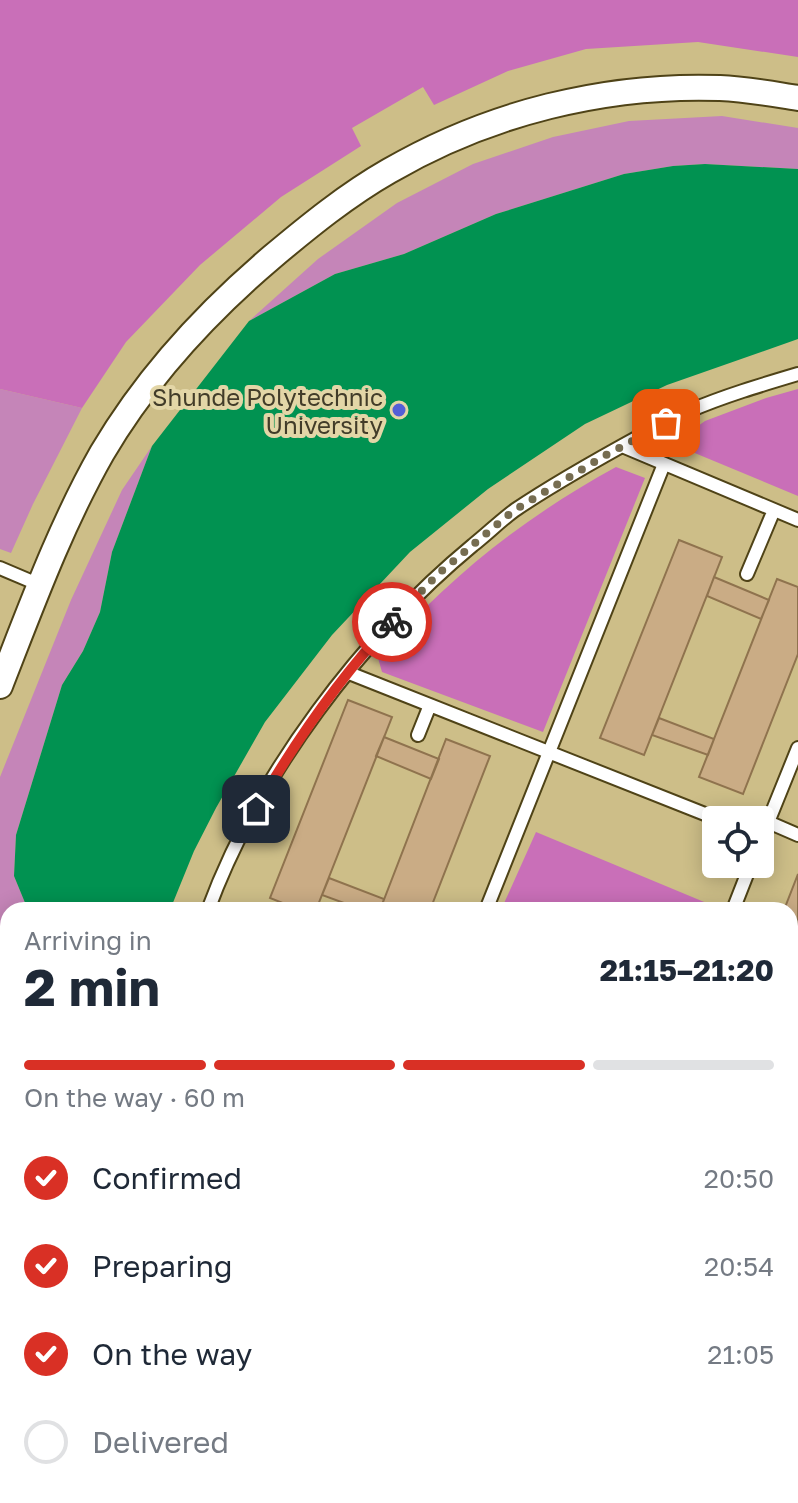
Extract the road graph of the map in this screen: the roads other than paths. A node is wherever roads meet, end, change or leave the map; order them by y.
1 (798, 98) edge
2 (798, 374) edge
3 (622, 446) junction
4 (664, 464) junction
5 (774, 510) junction
6 (798, 520) edge
7 (0, 568) edge
8 (747, 574) dead end
9 (40, 585) junction
10 (349, 673) junction
11 (0, 686) edge
12 (430, 705) junction
13 (418, 735) dead end
14 (798, 748) edge
15 (549, 752) junction
16 (774, 807) edge
17 (702, 813) edge
18 (774, 825) edge
19 (798, 835) edge
20 (746, 878) edge
21 (211, 902) edge
22 (489, 902) edge
23 (736, 902) edge

1 - 9 street
2 - 3 lane
3 - 4 lane
3 - 10 lane
4 - 5 lane
4 - 15 lane
5 - 6 lane
5 - 8 lane
7 - 9 lane
9 - 11 street
10 - 12 lane
10 - 21 lane
12 - 13 lane
12 - 15 lane
14 - 16 lane
15 - 17 lane
15 - 22 lane
18 - 19 lane
20 - 23 lane

